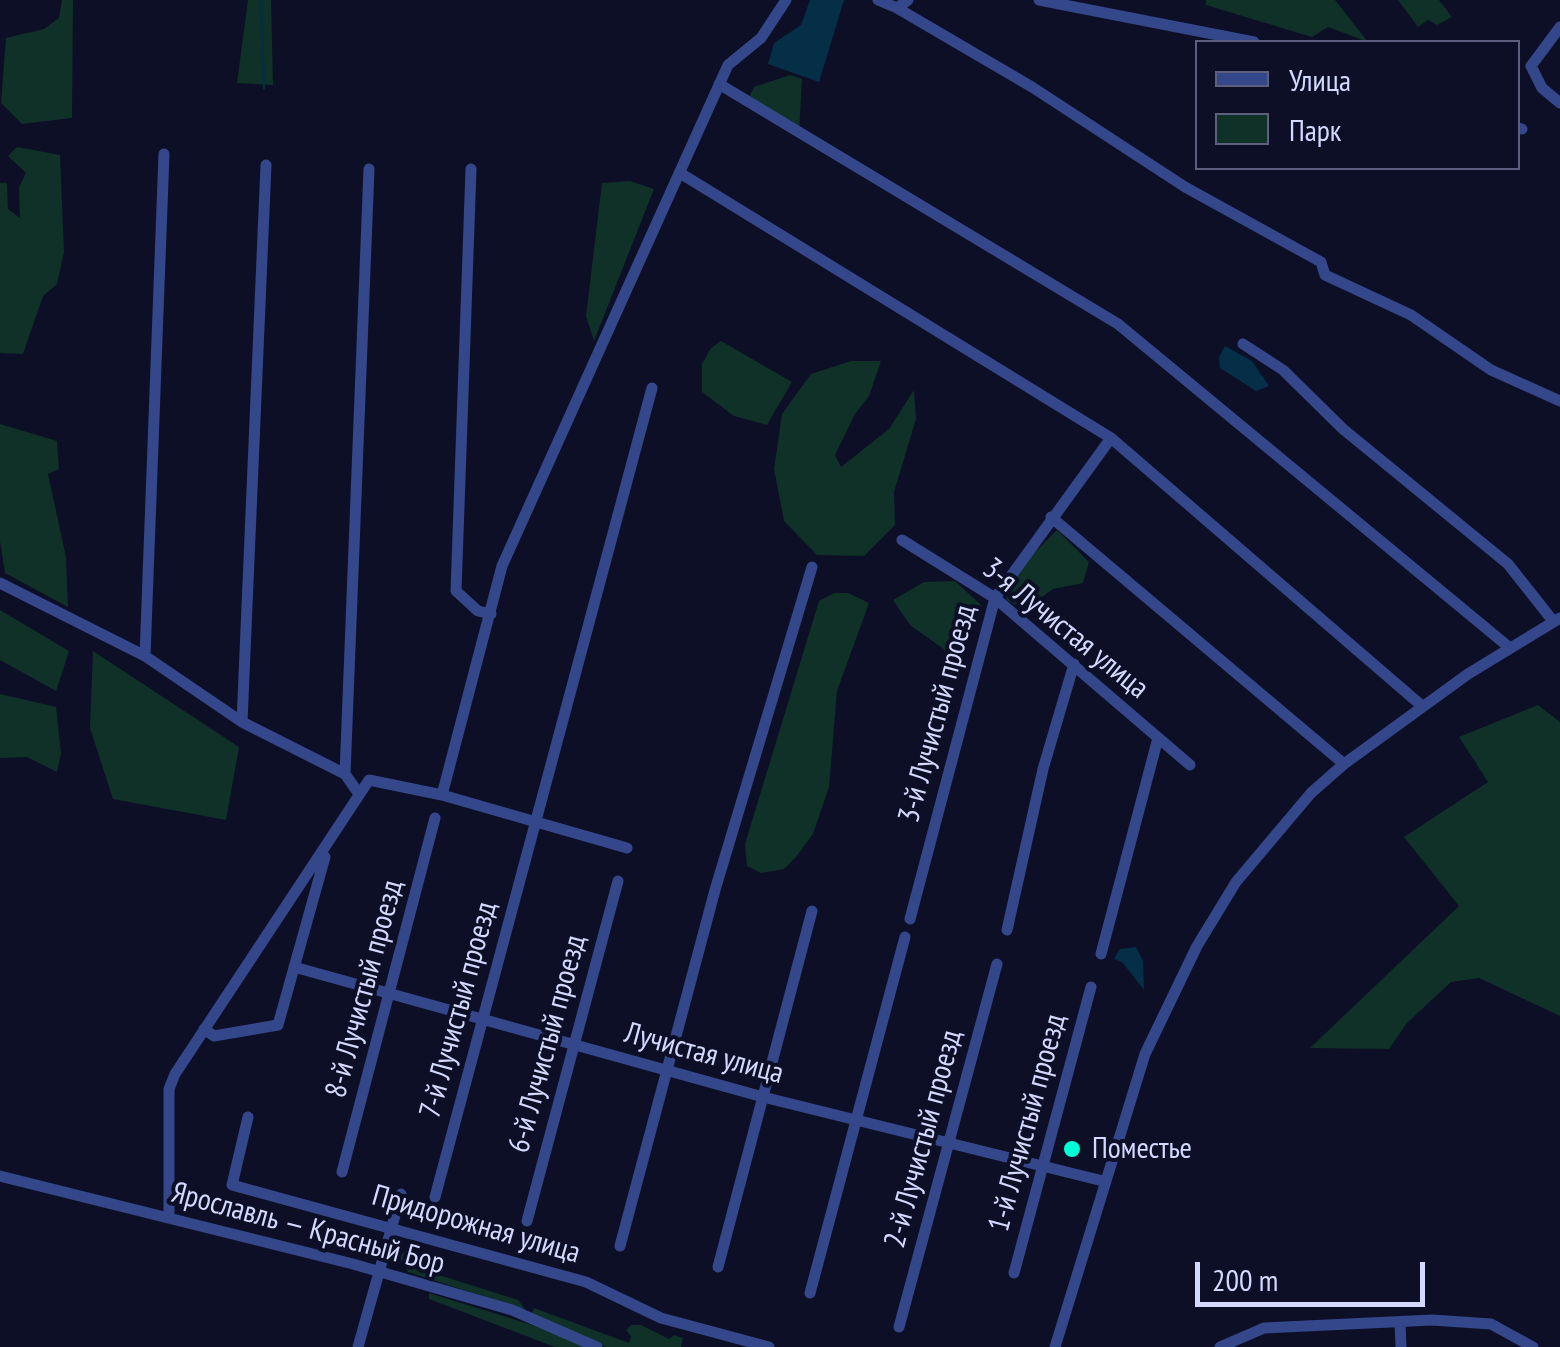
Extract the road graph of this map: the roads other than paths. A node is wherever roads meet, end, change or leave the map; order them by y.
1 (786, 0) edge
2 (878, 0) edge
3 (1038, 0) edge
4 (903, 4) edge
5 (1560, 27) edge
6 (1244, 40) edge
7 (719, 84) junction
8 (1560, 103) edge
9 (164, 154) dead end
10 (266, 165) dead end
11 (369, 168) dead end
12 (471, 169) dead end
13 (680, 173) junction
14 (1243, 344) dead end
15 (652, 388) dead end
16 (1560, 401) edge
17 (1112, 438) junction
18 (1051, 517) junction
19 (902, 540) dead end
20 (812, 568) dead end
21 (0, 583) edge
22 (995, 598) junction
23 (491, 614) junction
24 (1556, 620) edge
25 (1510, 648) junction
26 (145, 656) junction
27 (1074, 664) junction
28 (1422, 706) junction
29 (242, 722) junction
30 (1158, 738) junction
31 (1190, 764) dead end
32 (1344, 764) junction
33 (344, 774) junction
34 (359, 794) junction
35 (442, 795) junction
36 (435, 818) dead end
37 (536, 820) junction
38 (328, 843) junction
39 (628, 848) dead end
40 (618, 881) dead end
41 (812, 912) dead end
42 (910, 919) dead end
43 (1007, 930) dead end
44 (906, 937) dead end
45 (1100, 954) dead end
46 (998, 964) dead end
47 (294, 968) junction
48 (1091, 987) dead end
49 (391, 993) junction
50 (483, 1018) junction
51 (204, 1029) junction
52 (574, 1044) junction
53 (666, 1070) junction
54 (763, 1096) junction
55 (248, 1117) dead end
56 (855, 1121) junction
57 (949, 1146) junction
58 (1042, 1167) junction
59 (342, 1172) dead end
60 (0, 1176) edge
61 (1103, 1181) junction
62 (401, 1194) dead end
63 (435, 1197) dead end
64 (169, 1218) junction
65 (527, 1221) dead end
66 (394, 1227) junction
67 (620, 1246) dead end
68 (718, 1267) dead end
69 (382, 1272) junction
70 (1014, 1273) dead end
71 (810, 1293) dead end
72 (1400, 1323) junction
73 (899, 1327) dead end
74 (1244, 1342) edge
75 (358, 1347) edge
76 (597, 1347) edge
77 (769, 1347) edge
78 (1055, 1347) edge
79 (1220, 1347) edge
80 (1401, 1347) edge
81 (1534, 1347) edge

1 - 7 street
2 - 4 street
3 - 6 street
4 - 16 street
5 - 8 street
7 - 13 street
7 - 25 street
9 - 26 street
10 - 29 street
11 - 33 street
12 - 23 street
13 - 17 street
13 - 23 street
14 - 24 street
15 - 37 street, 7-й Лучистый проезд
17 - 18 street, 3-й Лучистый проезд
17 - 28 street
18 - 22 street, 3-й Лучистый проезд
18 - 32 street
19 - 22 street, 3-я Лучистая улица
20 - 53 street
21 - 26 street
22 - 27 street, 3-я Лучистая улица
22 - 42 street, 3-й Лучистый проезд
23 - 35 street
24 - 25 street
25 - 28 street
26 - 29 street
27 - 30 street, 3-я Лучистая улица
27 - 43 street
28 - 32 street
29 - 33 street
30 - 31 street, 3-я Лучистая улица
30 - 45 street
32 - 61 street
33 - 34 street
34 - 35 street
34 - 38 street
35 - 37 street
36 - 49 street, 8-й Лучистый проезд
37 - 39 street
37 - 50 street, 7-й Лучистый проезд
38 - 47 street
38 - 51 street
40 - 52 street, 6-й Лучистый проезд
41 - 54 street
44 - 56 street
46 - 57 street, 2-й Лучистый проезд
47 - 49 street, Лучистая улица
47 - 51 street
48 - 58 street, 1-й Лучистый проезд
49 - 50 street, Лучистая улица
49 - 59 street, 8-й Лучистый проезд
50 - 52 street, Лучистая улица
50 - 63 street, 7-й Лучистый проезд
51 - 64 street
52 - 53 street, Лучистая улица
52 - 65 street, 6-й Лучистый проезд
53 - 54 street, Лучистая улица
53 - 67 street
54 - 56 street, Лучистая улица
54 - 68 street
55 - 66 street, Придорожная улица
56 - 57 street, Лучистая улица
56 - 71 street
57 - 58 street, Лучистая улица
57 - 73 street, 2-й Лучистый проезд
58 - 61 street, Лучистая улица
58 - 70 street, 1-й Лучистый проезд
60 - 64 street, Ярославль — Красный Бор
61 - 78 street
62 - 66 street
64 - 69 street, Ярославль — Красный Бор
66 - 69 street
66 - 77 street, Придорожная улица
69 - 75 street
69 - 76 street, Ярославль — Красный Бор
72 - 74 street
72 - 80 street
72 - 81 street
74 - 79 street

